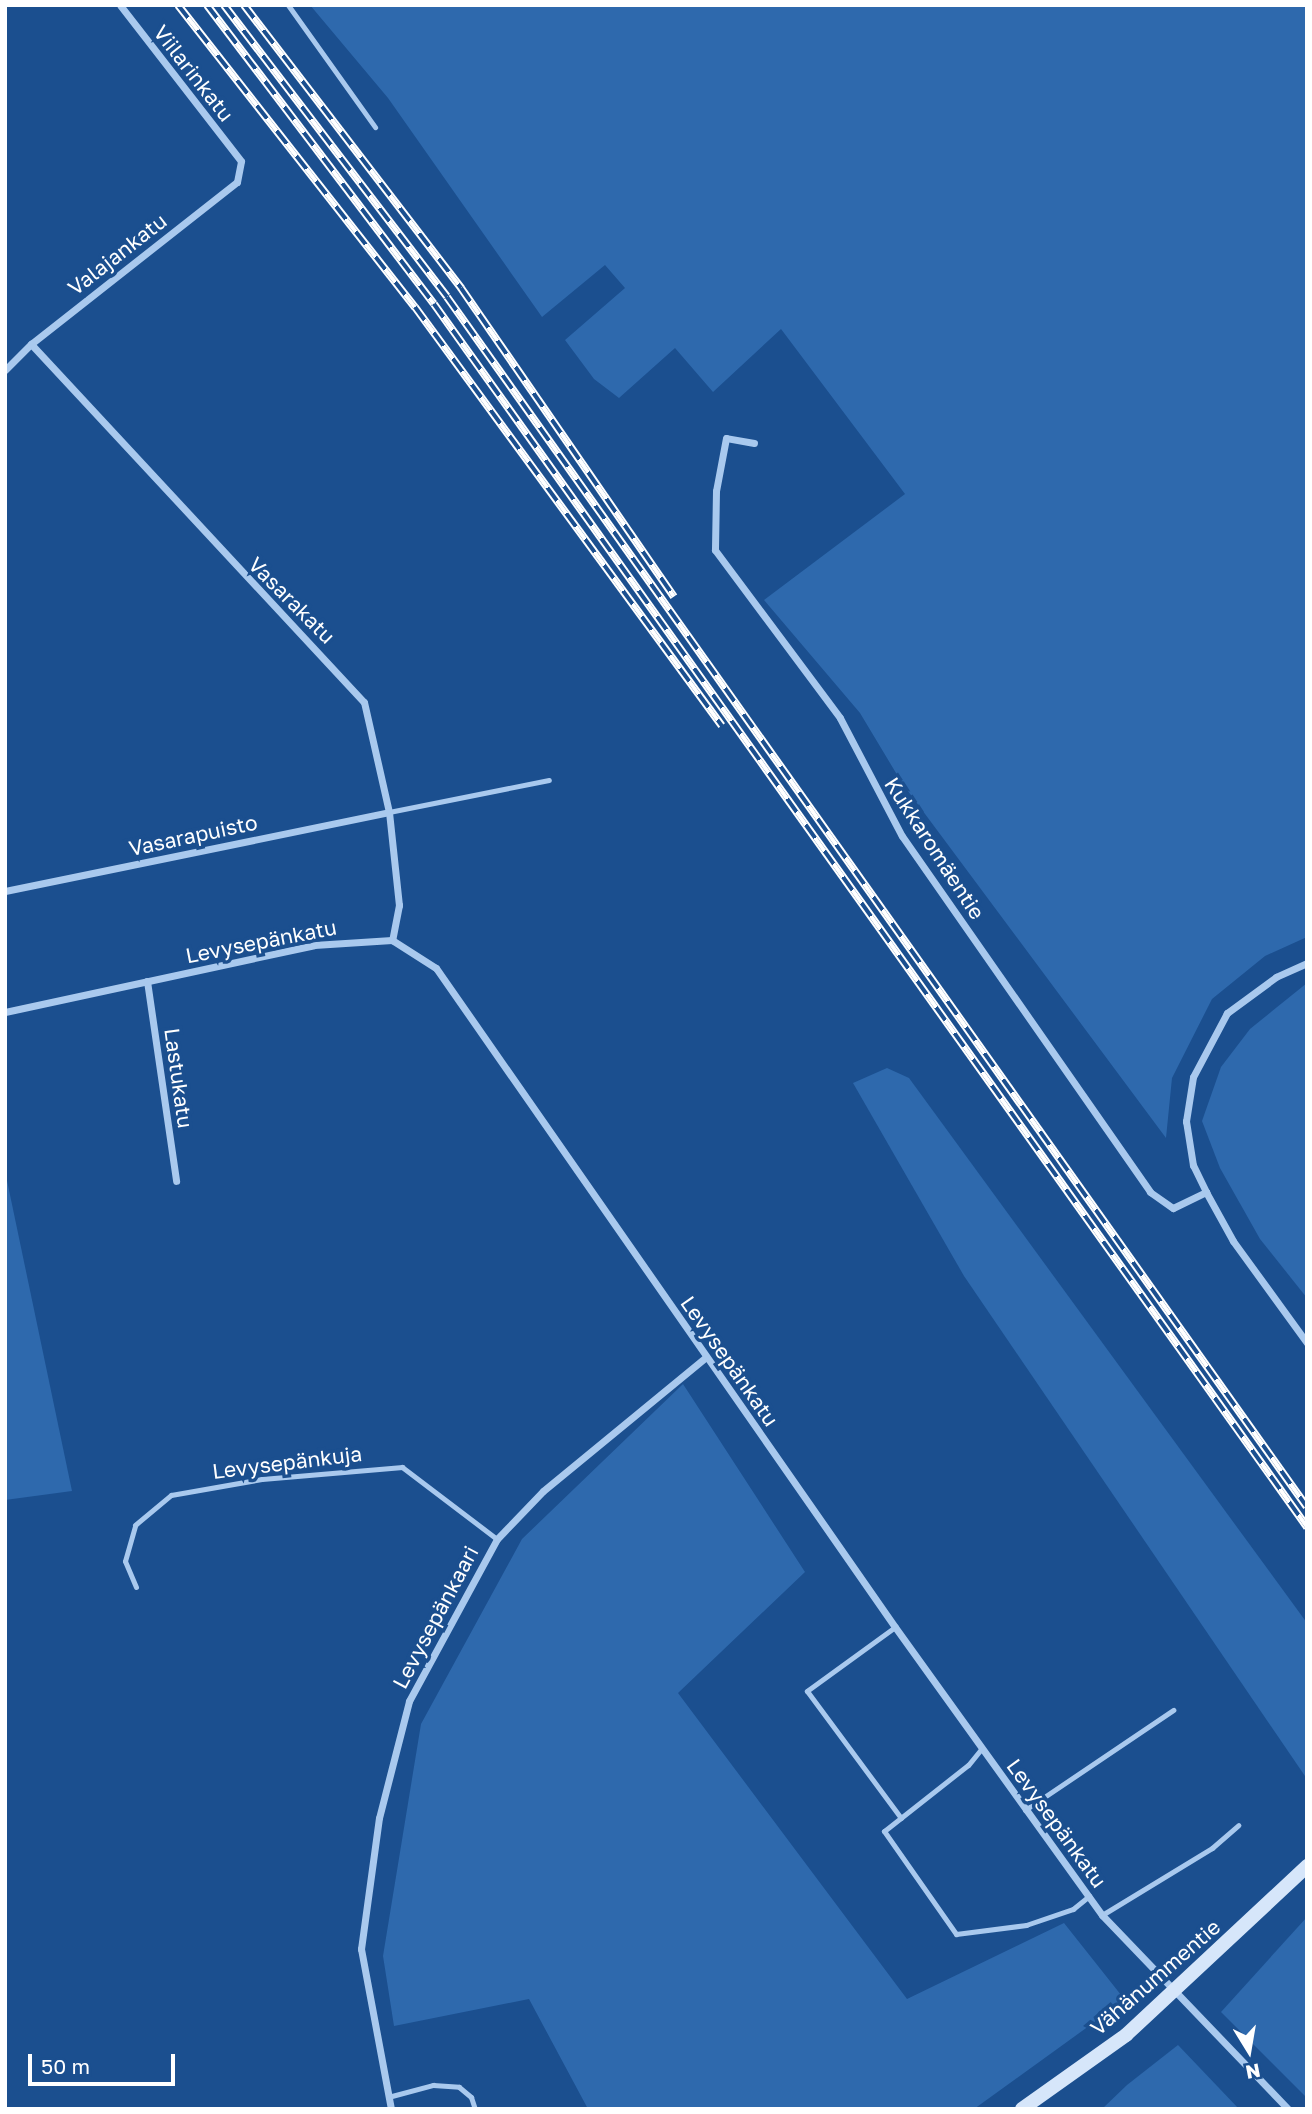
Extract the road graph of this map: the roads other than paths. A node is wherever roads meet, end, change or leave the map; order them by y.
1 (120, 5) edge
2 (288, 5) edge
3 (375, 127) dead end
4 (241, 161) joint
5 (31, 344) junction
6 (5, 370) edge
7 (754, 443) dead end
8 (549, 780) dead end
9 (388, 812) junction
10 (5, 891) edge
11 (393, 940) junction
12 (1307, 963) edge
13 (147, 981) junction
14 (5, 1012) edge
15 (176, 1181) dead end
16 (1206, 1192) junction
17 (1307, 1343) edge
18 (706, 1357) junction
19 (497, 1539) junction
20 (136, 1587) dead end
21 (895, 1627) junction
22 (1173, 1710) dead end
23 (982, 1748) junction
24 (1025, 1811) junction
25 (901, 1818) junction
26 (1238, 1825) dead end
27 (1307, 1866) edge
28 (1089, 1896) junction
29 (1102, 1915) junction
30 (388, 2097) junction
31 (391, 2109) edge
32 (475, 2109) edge
33 (1022, 2109) edge
34 (1288, 2109) edge

1 - 4 street, Viilarinkatu
2 - 3 lane
4 - 5 street, Valajankatu
5 - 6 street, Valajankatu
5 - 9 street, Vasarakatu
7 - 16 street, Kukkaromäentie
8 - 9 lane
9 - 10 street, Vasarapuisto
9 - 11 street, Vasarakatu
11 - 13 street, Levysepänkatu
11 - 18 street, Levysepänkatu
12 - 16 street
13 - 14 street, Levysepänkatu
13 - 15 street, Lastukatu
16 - 17 street
18 - 19 street, Levysepänkaari
18 - 21 street, Levysepänkatu
19 - 20 lane, Levysepänkuja
19 - 30 street, Levysepänkaari
21 - 23 street, Levysepänkatu
21 - 25 lane
22 - 24 lane
23 - 24 street, Levysepänkatu
23 - 25 lane
24 - 28 street, Levysepänkatu
25 - 28 lane
26 - 29 lane
27 - 33 main road, Vähänummentie, bridge
28 - 29 street, Levysepänkatu
29 - 34 street, Levysepänkatu
30 - 31 street, Levysepänkaari
30 - 32 lane

